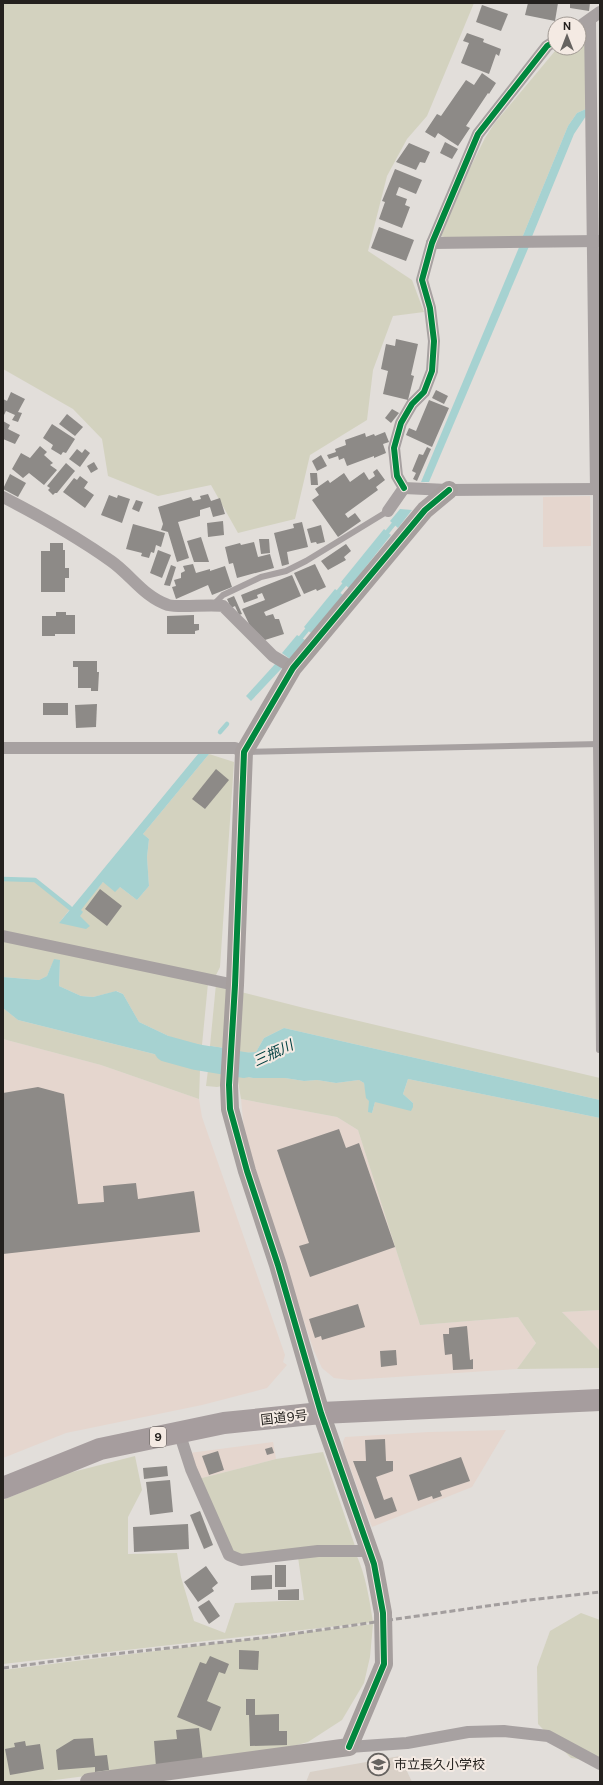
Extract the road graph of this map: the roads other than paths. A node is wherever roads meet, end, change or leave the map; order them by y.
1 (600, 12) edge
2 (590, 21) junction
3 (587, 23) edge
4 (547, 45) edge
5 (595, 121) edge
6 (596, 241) edge
7 (432, 243) junction
8 (404, 488) junction
9 (598, 489) edge
10 (449, 490) junction
11 (3, 497) edge
12 (388, 511) joint
13 (213, 605) junction
14 (290, 666) junction
15 (598, 744) edge
16 (3, 748) edge
17 (244, 752) junction
18 (3, 936) edge
19 (235, 986) junction
20 (599, 1050) edge
21 (600, 1400) edge
22 (321, 1413) junction
23 (179, 1432) junction
24 (3, 1488) edge
25 (369, 1551) junction
26 (349, 1747) junction
27 (600, 1764) edge
28 (89, 1782) edge

1 - 2 street
2 - 3 street
2 - 5 street
4 - 7 street
5 - 6 street
6 - 7 street
6 - 9 street
7 - 8 street
8 - 10 street
8 - 12 street
9 - 10 street
9 - 15 lane
10 - 14 street
11 - 13 street
12 - 13 lane
13 - 14 street
14 - 17 street
15 - 17 lane
15 - 20 lane
16 - 17 street
17 - 19 street
18 - 19 street
19 - 22 street
21 - 22 highway, 国道9号 / 9
22 - 23 highway, 国道9号 / 9
22 - 25 street
23 - 24 highway, 国道9号 / 9
23 - 25 street
25 - 26 street
26 - 27 street
26 - 28 street

